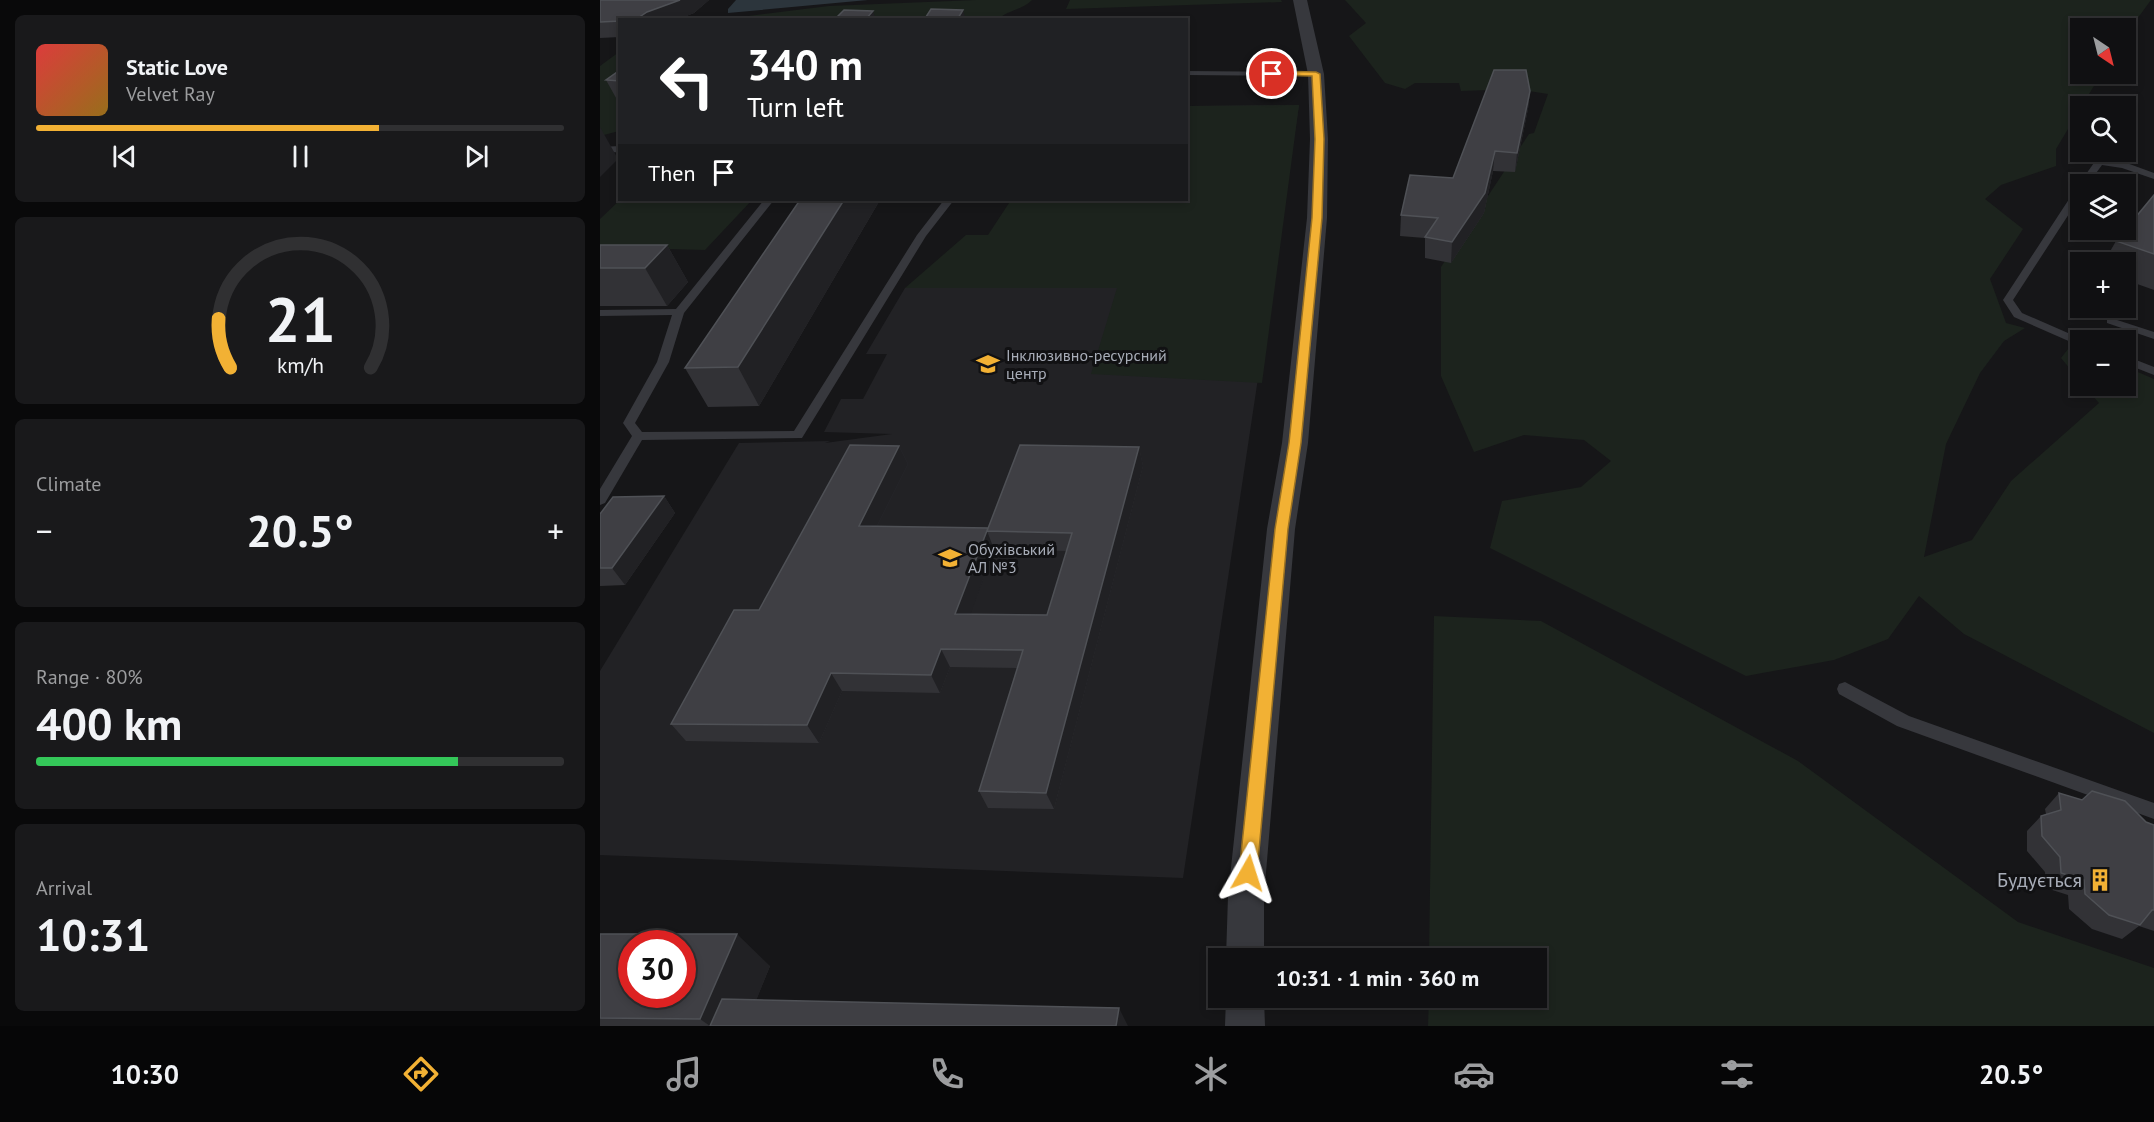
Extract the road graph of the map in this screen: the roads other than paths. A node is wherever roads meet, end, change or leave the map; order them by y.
1 (1300, 0) edge
2 (1188, 72) edge
3 (1316, 74) junction
4 (618, 149) edge
5 (600, 150) edge
6 (2091, 174) edge
7 (2154, 177) edge
8 (768, 201) edge
9 (948, 201) edge
10 (2070, 205) edge
11 (680, 312) junction
12 (600, 313) edge
13 (2111, 321) dead end
14 (2154, 336) edge
15 (2070, 339) edge
16 (2136, 364) edge
17 (2154, 371) edge
18 (638, 436) junction
19 (600, 500) edge
20 (1845, 689) dead end
21 (2154, 811) edge
22 (1245, 948) edge
23 (1245, 1008) edge
24 (1245, 1026) edge

1 - 3 street
2 - 3 lane
3 - 22 street
4 - 5 lane
6 - 7 lane
8 - 11 lane
9 - 18 lane
10 - 15 lane
11 - 12 lane
11 - 18 lane
13 - 14 lane
16 - 17 lane
18 - 19 lane
20 - 21 lane
23 - 24 street

